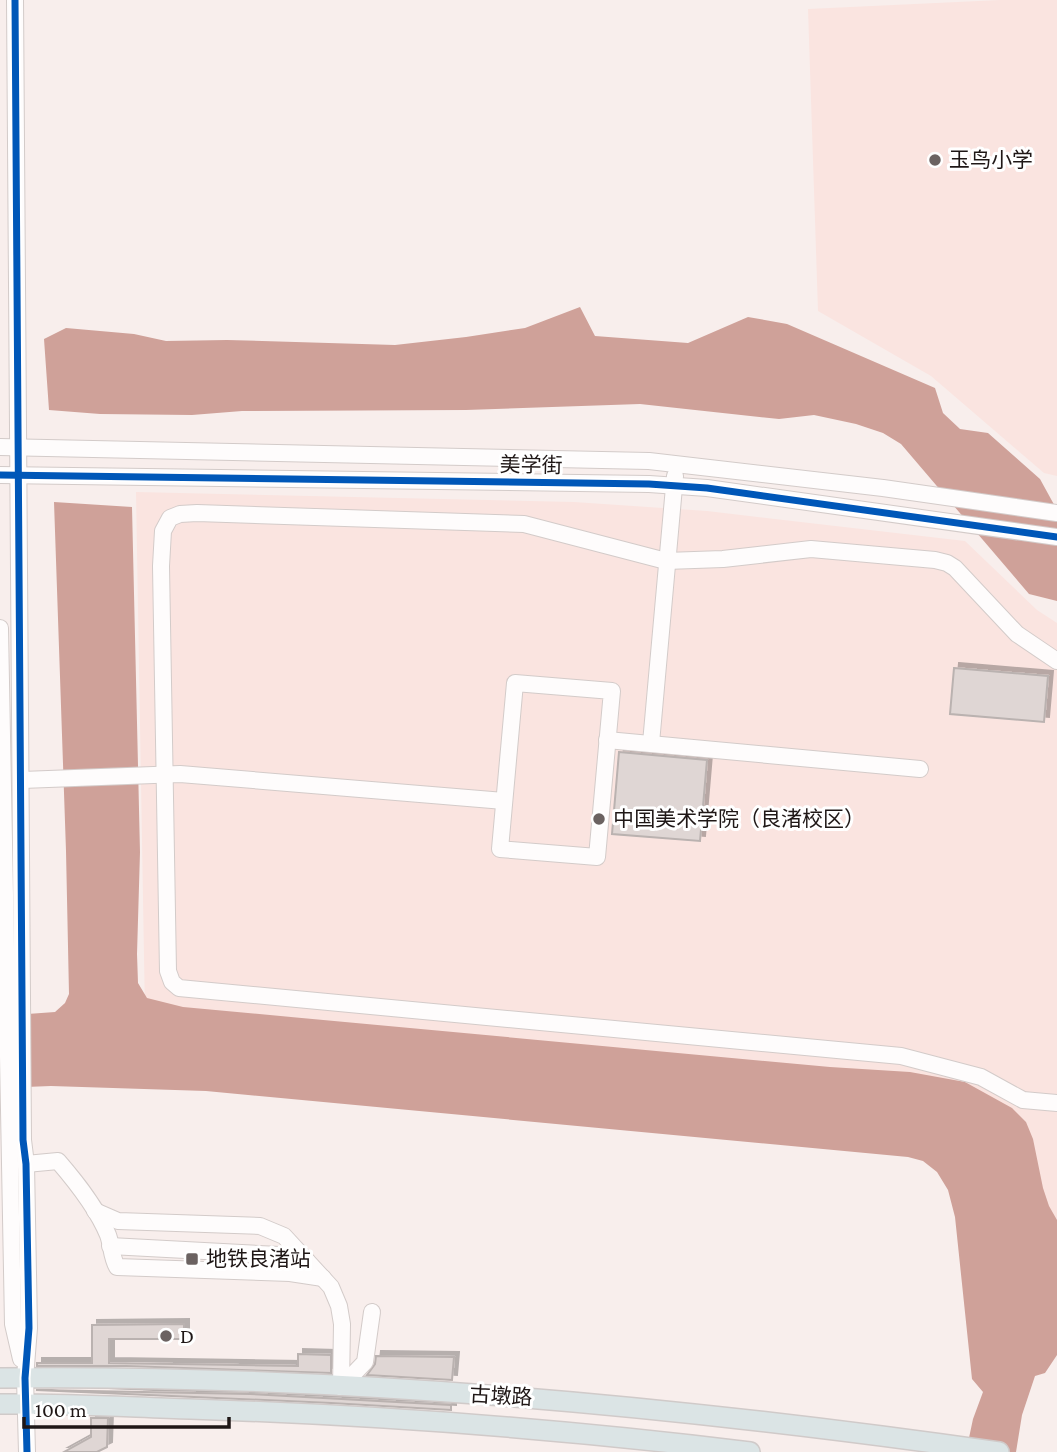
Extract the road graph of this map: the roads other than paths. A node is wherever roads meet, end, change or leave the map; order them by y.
1 (15, 0) edge
2 (0, 447) edge
3 (19, 447) junction
4 (676, 463) junction
5 (20, 474) junction
6 (0, 475) edge
7 (674, 486) junction
8 (1057, 513) edge
9 (1057, 537) edge
10 (666, 561) junction
11 (0, 628) edge
12 (1057, 661) edge
13 (607, 740) junction
14 (651, 743) junction
15 (920, 769) dead end
16 (166, 775) junction
17 (22, 780) junction
18 (504, 801) junction
19 (11, 976) edge
20 (1057, 1103) edge
21 (17, 1140) junction
22 (26, 1164) junction
23 (95, 1210) junction
24 (110, 1246) junction
25 (307, 1261) junction
26 (323, 1278) junction
27 (372, 1312) dead end
28 (0, 1378) edge
29 (25, 1378) junction
30 (341, 1387) junction
31 (0, 1404) edge
32 (26, 1404) junction
33 (27, 1452) edge
34 (750, 1452) edge
35 (999, 1452) edge

1 - 3 street
2 - 3 street, 美学街
3 - 4 street, 美学街
3 - 5 street
4 - 7 street
4 - 8 street, 美学街
5 - 6 street, 美学街
5 - 7 street, 美学街
5 - 17 street
7 - 9 street, 美学街
7 - 10 street
10 - 12 street
10 - 14 street
10 - 16 street
11 - 19 street
13 - 14 street
13 - 18 street
13 - 18 street
14 - 15 street
16 - 17 street
16 - 18 street
16 - 20 street
17 - 19 street
19 - 21 street
21 - 22 street
21 - 29 street
22 - 23 street
22 - 29 street
23 - 24 street
23 - 25 street
24 - 25 street
24 - 26 street
25 - 26 street
26 - 30 street
27 - 30 street
28 - 29 main road, 古墩路
29 - 30 main road, 古墩路
29 - 32 street
30 - 35 main road, 古墩路
31 - 32 main road, 古墩路
32 - 33 street
32 - 34 main road, 古墩路

